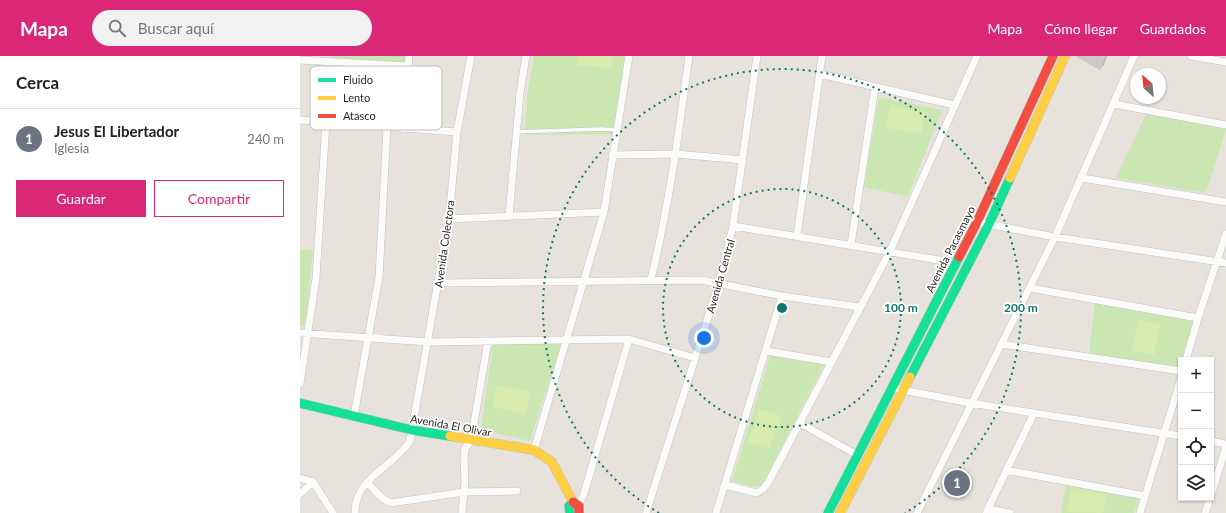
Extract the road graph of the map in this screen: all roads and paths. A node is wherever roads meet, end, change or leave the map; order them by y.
1 (409, 56) edge
2 (471, 56) edge
3 (526, 56) edge
4 (629, 56) edge
5 (689, 56) edge
6 (757, 56) edge
7 (822, 56) edge
8 (977, 56) edge
9 (1053, 56) edge
10 (1065, 56) edge
11 (1134, 56) edge
12 (1191, 56) edge
13 (1202, 57) edge
14 (300, 60) edge
15 (1226, 62) edge
16 (408, 66) joint
17 (820, 74) junction
18 (875, 87) junction
19 (1114, 104) junction
20 (954, 105) junction
21 (300, 120) edge
22 (310, 121) edge
23 (1226, 125) edge
24 (325, 130) edge
25 (387, 130) edge
26 (421, 130) edge
27 (617, 130) junction
28 (456, 132) junction
29 (516, 132) junction
30 (676, 154) junction
31 (612, 155) junction
32 (743, 160) junction
33 (1082, 178) junction
34 (1226, 202) edge
35 (604, 212) junction
36 (509, 216) junction
37 (449, 219) junction
38 (977, 222) junction
39 (990, 224) junction
40 (733, 226) junction
41 (1226, 234) edge
42 (797, 236) junction
43 (1056, 237) junction
44 (851, 244) junction
45 (890, 251) junction
46 (1217, 262) junction
47 (957, 263) junction
48 (1226, 263) edge
49 (585, 280) junction
50 (651, 280) junction
51 (439, 283) junction
52 (719, 283) junction
53 (1030, 288) junction
54 (782, 296) junction
55 (859, 307) junction
56 (1198, 318) junction
57 (300, 333) edge
58 (308, 334) junction
59 (368, 338) junction
60 (566, 339) junction
61 (629, 339) junction
62 (488, 341) junction
63 (429, 342) junction
64 (1001, 344) junction
65 (766, 351) junction
66 (1187, 357) edge
67 (695, 358) junction
68 (832, 362) junction
69 (1178, 371) edge
70 (300, 384) edge
71 (892, 388) junction
72 (1178, 389) edge
73 (904, 390) junction
74 (300, 403) edge
75 (970, 403) junction
76 (1034, 413) junction
77 (354, 416) junction
78 (800, 423) junction
79 (412, 430) junction
80 (1166, 433) junction
81 (1178, 435) edge
82 (471, 441) junction
83 (1214, 443) edge
84 (1226, 446) edge
85 (534, 450) junction
86 (857, 455) junction
87 (1006, 470) junction
88 (1223, 470) edge
89 (300, 478) edge
90 (313, 482) junction
91 (367, 483) junction
92 (726, 485) junction
93 (1214, 489) edge
94 (517, 491) dead end
95 (464, 492) junction
96 (300, 494) edge
97 (1145, 496) junction
98 (1209, 501) edge
99 (575, 510) edge
100 (987, 511) edge
101 (333, 513) edge
102 (355, 513) edge
103 (462, 513) edge
104 (646, 513) edge
105 (716, 513) edge
106 (828, 513) edge
107 (840, 513) edge
108 (916, 513) edge
109 (1010, 513) edge
110 (1140, 513) edge
111 (1205, 513) edge

1 - 16 street
2 - 28 street, Avenida Colectora
3 - 29 street
4 - 27 street
5 - 30 street
6 - 32 street, Avenida Central
7 - 17 street
8 - 20 street
9 - 38 main road, Avenida Pacasmayo
10 - 39 main road
11 - 19 street
12 - 13 street
13 - 15 street
14 - 16 street
17 - 18 street
17 - 42 street
18 - 20 street
18 - 44 street
19 - 23 street
19 - 33 street
20 - 45 street
21 - 22 street
24 - 58 street
25 - 59 street
26 - 28 street
27 - 29 lane
27 - 31 street
28 - 37 street, Avenida Colectora
29 - 36 street
30 - 31 street
30 - 32 street
30 - 50 street
31 - 35 street
32 - 40 street, Avenida Central
33 - 34 street
33 - 43 street
35 - 36 street
35 - 49 street
36 - 37 street
37 - 51 street, Avenida Colectora
38 - 39 street
38 - 47 main road, Avenida Pacasmayo
39 - 43 street
39 - 73 main road
40 - 42 street
40 - 52 street, Avenida Central
41 - 46 street
42 - 44 street
43 - 46 street
43 - 53 street
44 - 45 street
45 - 47 street
45 - 55 street
46 - 48 street
46 - 56 street
47 - 71 main road, Avenida Pacasmayo
49 - 50 street
49 - 51 street
49 - 60 street
50 - 52 street
51 - 63 street, Avenida Colectora
52 - 54 street
52 - 67 street, Avenida Central
53 - 56 street
53 - 64 street
54 - 55 street
54 - 65 street
55 - 68 street
56 - 66 street
57 - 58 street
58 - 59 street
58 - 70 street
59 - 63 street
59 - 77 street
60 - 61 street
60 - 62 street
60 - 85 street
61 - 67 street
61 - 99 street
62 - 63 street
62 - 82 street
63 - 79 street, Avenida Colectora
64 - 69 street
64 - 75 street
65 - 68 street
65 - 92 street
67 - 104 street, Avenida Central
68 - 78 street
71 - 73 street
71 - 86 main road, Avenida Pacasmayo
72 - 80 street
73 - 75 street
73 - 107 main road
74 - 77 main road, Avenida El Olivar
75 - 76 street
75 - 108 street
76 - 80 street
76 - 87 street
77 - 79 main road, Avenida El Olivar
78 - 86 street
78 - 92 street
79 - 82 main road, Avenida El Olivar
79 - 91 street, Avenida Colectora
80 - 81 street
80 - 97 street
82 - 85 main road, Avenida El Olivar
82 - 95 street
83 - 84 street
84 - 88 street
85 - 99 main road, Avenida El Olivar
86 - 106 main road, Avenida Pacasmayo
87 - 97 street
87 - 100 street
88 - 93 street
89 - 90 street
90 - 96 street
90 - 101 street
91 - 95 street
91 - 102 street, Avenida Colectora
92 - 105 street
94 - 95 street
95 - 103 street
97 - 110 street
98 - 111 street
100 - 109 street

